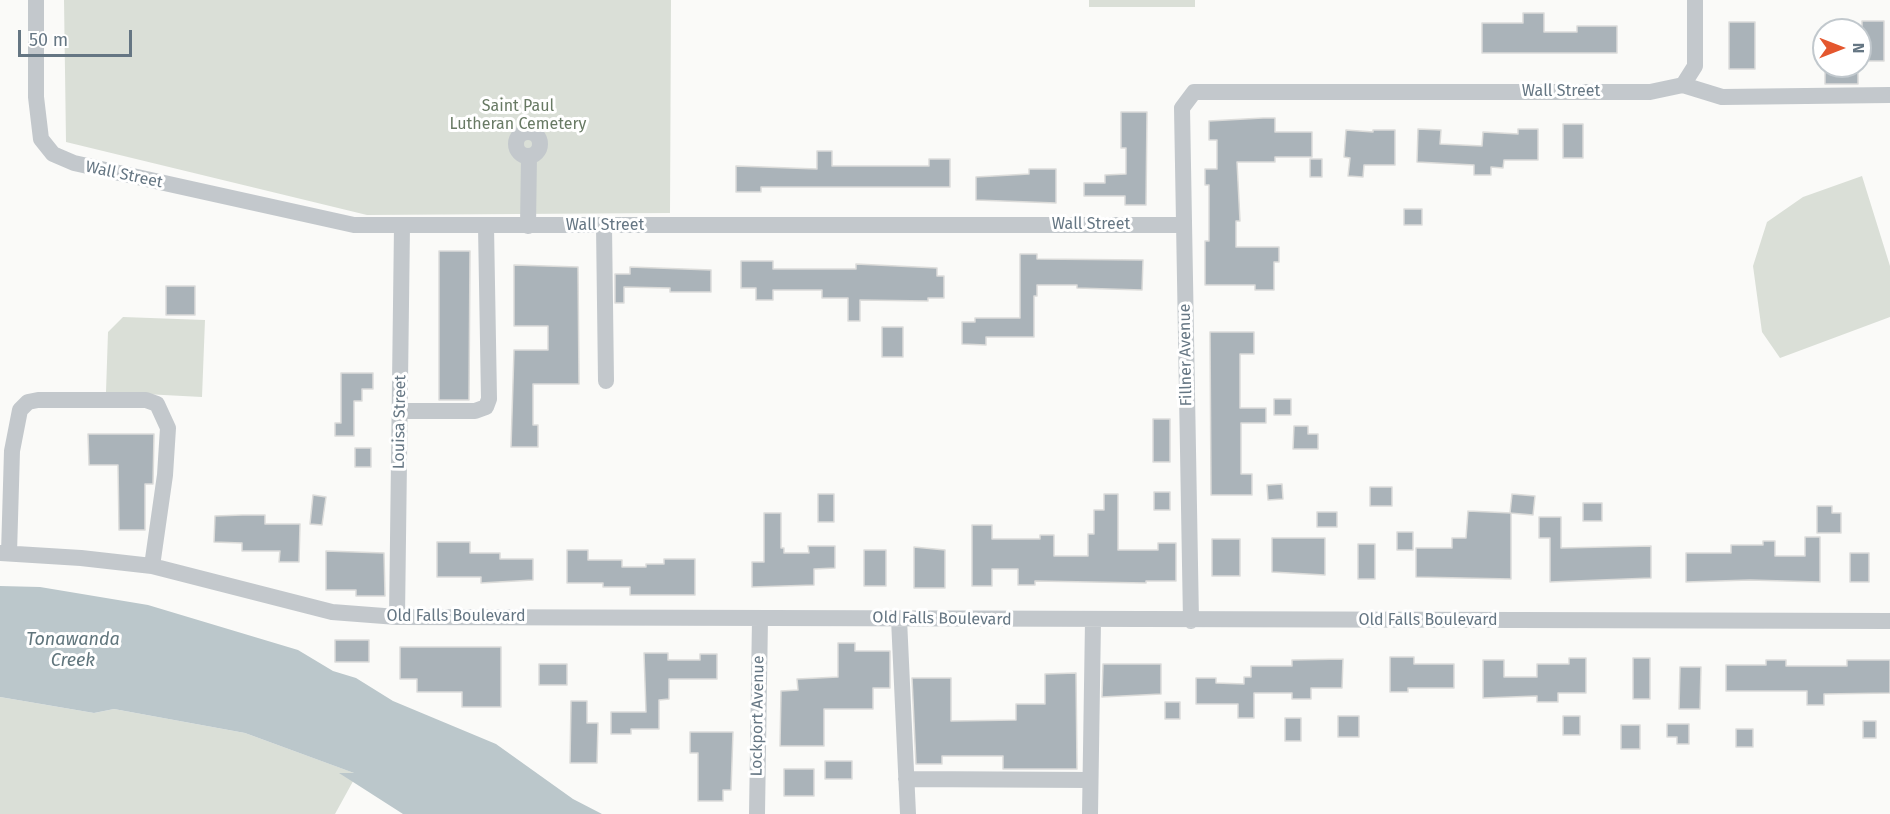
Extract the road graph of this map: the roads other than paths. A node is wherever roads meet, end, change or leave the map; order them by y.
1 (36, 0) edge
2 (1695, 0) edge
3 (1683, 85) junction
4 (1194, 93) joint
5 (1890, 95) edge
6 (529, 156) dead end
7 (1184, 225) junction
8 (402, 226) junction
9 (486, 226) junction
10 (528, 226) junction
11 (604, 226) junction
12 (606, 381) dead end
13 (401, 411) junction
14 (4, 553) edge
15 (152, 566) junction
16 (397, 617) junction
17 (760, 618) junction
18 (899, 619) junction
19 (1094, 621) junction
20 (1191, 621) junction
21 (1890, 621) edge
22 (906, 779) junction
23 (1090, 780) junction
24 (757, 814) edge
25 (908, 814) edge
26 (1090, 814) edge

1 - 8 street, Wall Street
2 - 3 street
3 - 4 street, Wall Street
3 - 5 street, Wall Street
4 - 7 street, Fillner Avenue
6 - 10 street
7 - 11 street, Wall Street
7 - 20 street, Fillner Avenue
8 - 9 street, Wall Street
8 - 13 street, Louisa Street
9 - 10 street, Wall Street
9 - 13 street
10 - 11 street, Wall Street
11 - 12 street
13 - 16 street, Louisa Street
14 - 15 street, Old Falls Boulevard
14 - 15 street
15 - 16 street, Old Falls Boulevard
16 - 17 street, Old Falls Boulevard
17 - 18 street, Old Falls Boulevard
17 - 24 street, Lockport Avenue
18 - 19 street, Old Falls Boulevard
18 - 22 street
19 - 20 street, Old Falls Boulevard
19 - 23 street
20 - 21 street, Old Falls Boulevard
22 - 23 street
22 - 25 street
23 - 26 street

